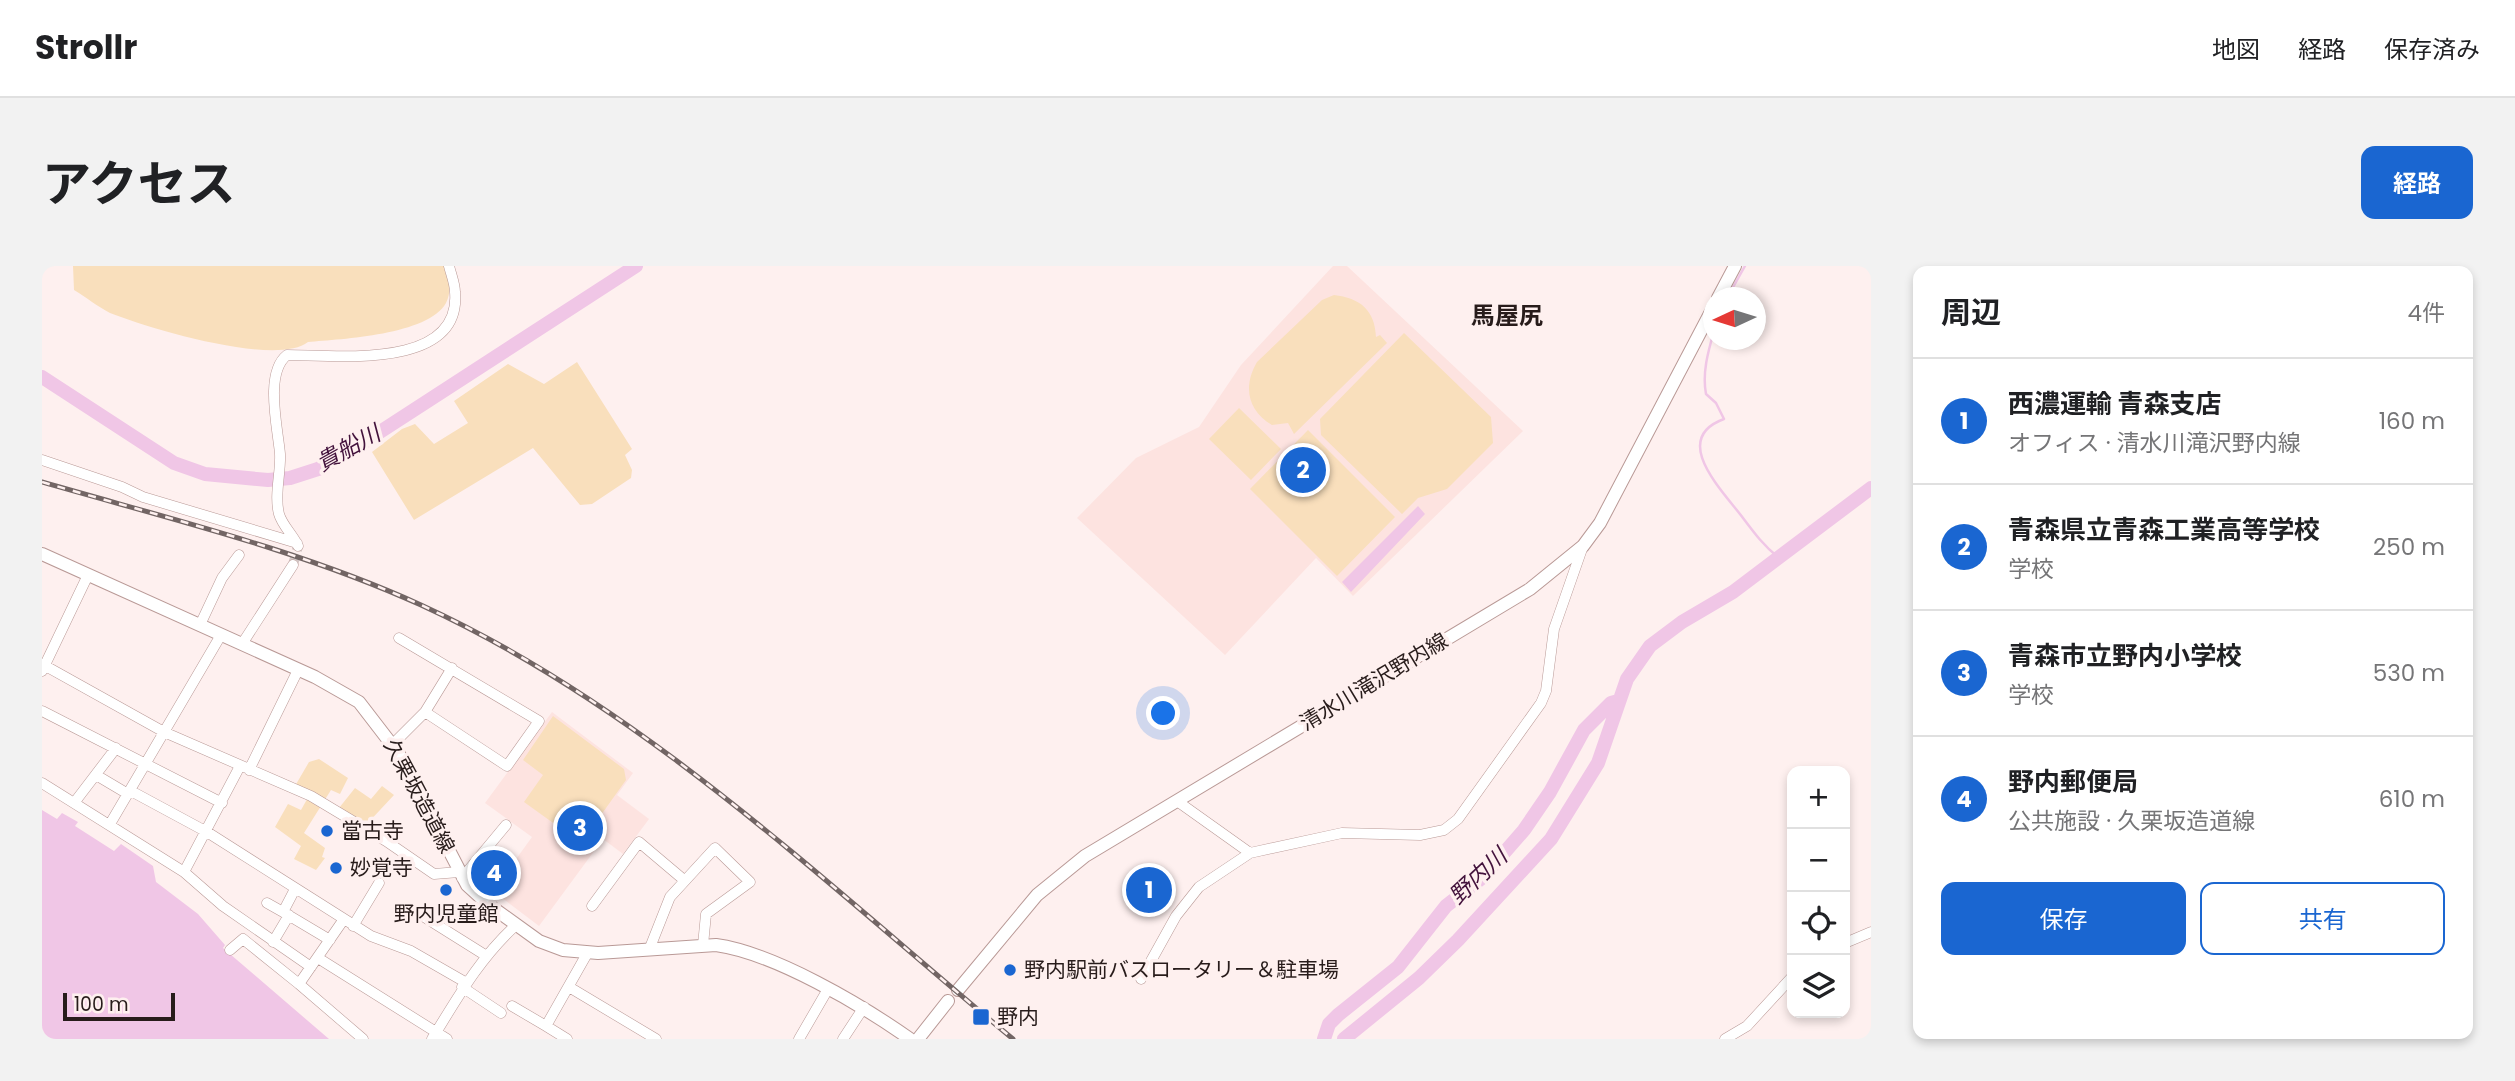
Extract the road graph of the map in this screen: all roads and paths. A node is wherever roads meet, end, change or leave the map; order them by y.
1 (449, 266) edge
2 (1735, 266) edge
3 (1724, 287) edge
4 (1703, 326) edge
5 (42, 460) edge
6 (1583, 546) junction
7 (42, 554) edge
8 (239, 555) dead end
9 (293, 565) tunnel mouth
10 (88, 575) junction
11 (200, 625) junction
12 (221, 635) junction
13 (399, 638) dead end
14 (242, 644) junction
15 (43, 667) edge
16 (452, 668) junction
17 (298, 670) junction
18 (42, 711) edge
19 (425, 712) junction
20 (164, 732) junction
21 (393, 744) junction
22 (116, 748) junction
23 (147, 764) junction
24 (245, 768) junction
25 (96, 775) junction
26 (42, 783) edge
27 (129, 792) junction
28 (1178, 801) junction
29 (74, 803) junction
30 (222, 803) junction
31 (110, 824) junction
32 (506, 825) dead end
33 (207, 832) junction
34 (1250, 853) junction
35 (184, 873) junction
36 (461, 875) junction
37 (684, 880) junction
38 (379, 883) dead end
39 (295, 889) junction
40 (267, 903) dead end
41 (592, 906) dead end
42 (410, 908) dead end
43 (286, 914) junction
44 (344, 919) junction
45 (516, 925) junction
46 (353, 926) junction
47 (1871, 932) edge
48 (330, 940) junction
49 (1850, 941) edge
50 (273, 942) junction
51 (703, 945) junction
52 (230, 950) dead end
53 (649, 950) junction
54 (588, 952) junction
55 (485, 955) junction
56 (318, 958) junction
57 (311, 967) junction
58 (1141, 979) dead end
59 (1787, 982) edge
60 (299, 984) junction
61 (463, 984) junction
62 (569, 988) junction
63 (828, 989) junction
64 (958, 990) dead end
65 (948, 1001) dead end
66 (512, 1006) dead end
67 (864, 1007) junction
68 (501, 1013) dead end
69 (546, 1026) junction
70 (434, 1036) edge
71 (363, 1039) edge
72 (447, 1039) edge
73 (567, 1039) edge
74 (656, 1039) edge
75 (799, 1039) edge
76 (843, 1039) edge
77 (910, 1039) edge
78 (918, 1039) edge
79 (1725, 1039) edge

1 - 5 street
2 - 3 main road
4 - 6 main road, 清水川滝沢野内線
6 - 28 main road, 清水川滝沢野内線
6 - 34 street
7 - 10 main road, 久栗坂造道線
8 - 11 street
9 - 14 street
10 - 11 main road, 久栗坂造道線
10 - 15 street
11 - 12 main road, 久栗坂造道線
12 - 14 main road, 久栗坂造道線
12 - 20 street
13 - 16 street
14 - 17 main road, 久栗坂造道線
15 - 20 street
16 - 19 street
16 - 19 street
17 - 21 main road, 久栗坂造道線
17 - 24 street
18 - 22 street
19 - 21 street
20 - 23 street
20 - 24 street
21 - 36 main road, 久栗坂造道線
22 - 23 street
22 - 25 street
23 - 27 street
23 - 30 street
24 - 30 street
24 - 36 street
25 - 27 street
25 - 29 street
26 - 29 street
27 - 31 street
27 - 33 street
28 - 34 street
28 - 64 main road, 清水川滝沢野内線
29 - 31 street
30 - 33 street
31 - 35 street
32 - 36 street
33 - 35 street
33 - 39 street
34 - 58 street
35 - 50 street
36 - 45 main road, 久栗坂造道線
37 - 41 street
37 - 51 street
37 - 53 street
38 - 46 street
39 - 43 street
39 - 44 street
40 - 43 street
42 - 55 street
43 - 48 street
43 - 50 street
44 - 46 street
44 - 48 street
45 - 54 main road, 久栗坂造道線
45 - 55 street
46 - 61 street
47 - 49 street
48 - 56 street
50 - 57 street
51 - 53 main road, 久栗坂造道線
51 - 63 main road, 久栗坂造道線
52 - 60 street
53 - 54 main road, 久栗坂造道線
54 - 62 street
55 - 61 street
56 - 57 street
56 - 70 street
57 - 60 street
59 - 79 street
60 - 71 street
61 - 68 street
61 - 70 street
62 - 69 street
62 - 74 street
63 - 67 main road, 久栗坂造道線
63 - 75 street
65 - 78 main road
66 - 69 street
67 - 76 street
67 - 77 main road, 久栗坂造道線
69 - 73 street
70 - 72 street

